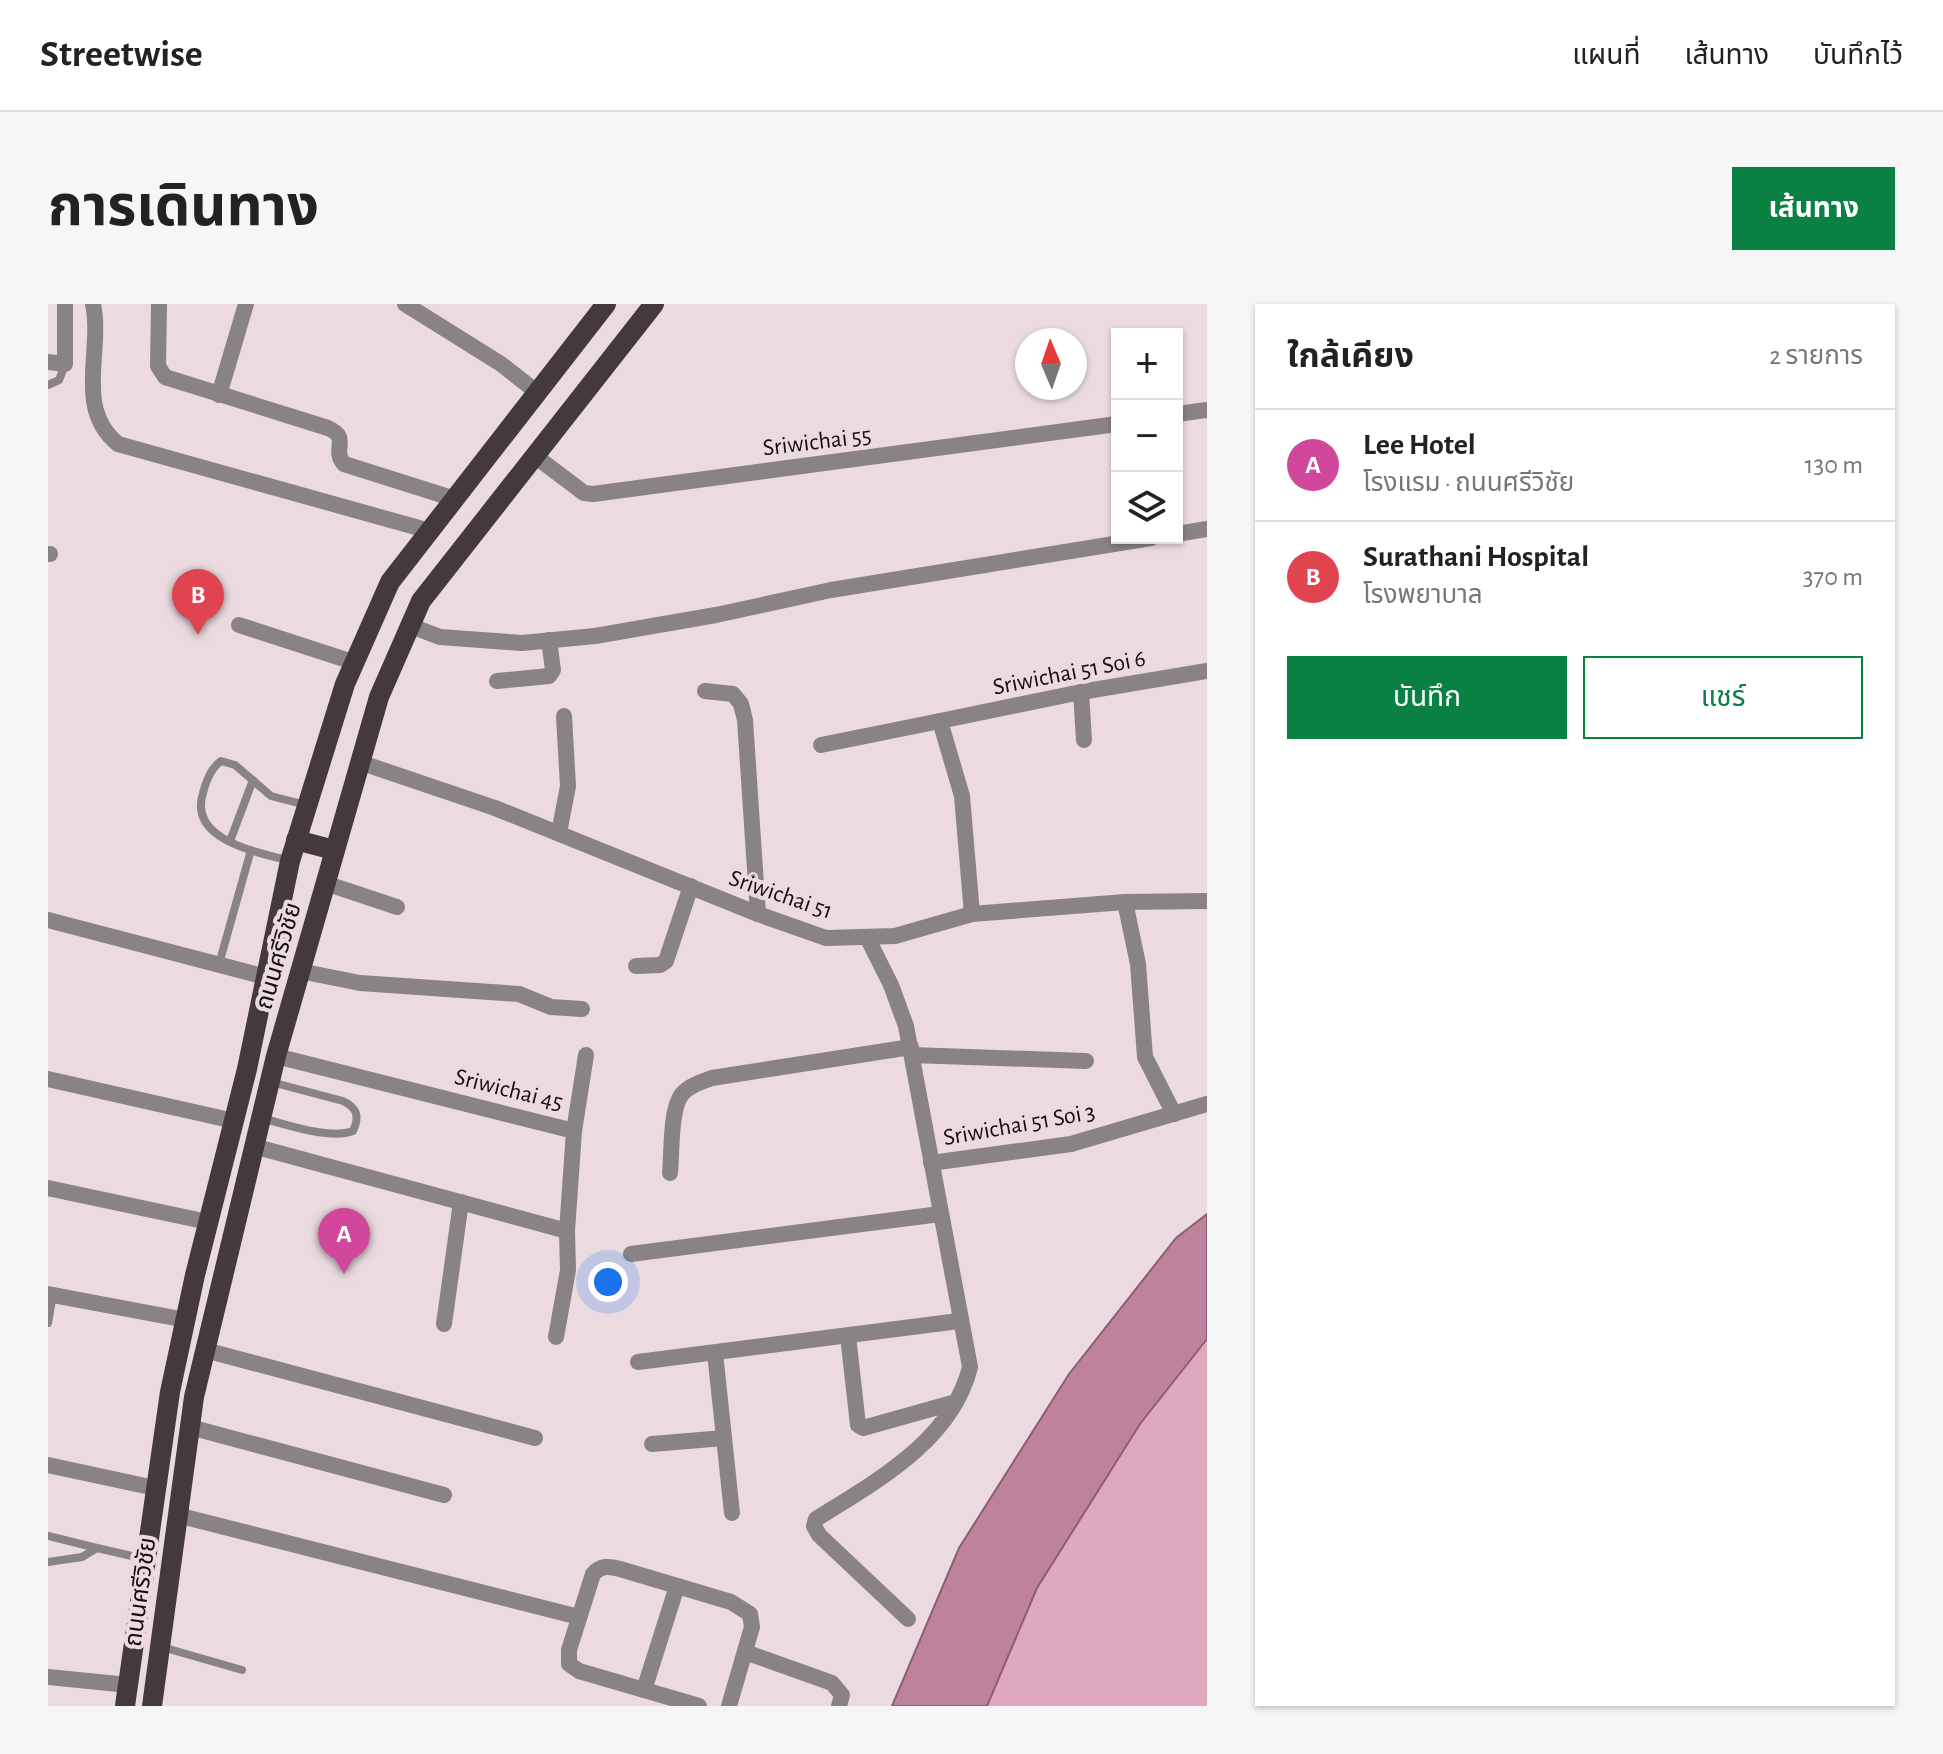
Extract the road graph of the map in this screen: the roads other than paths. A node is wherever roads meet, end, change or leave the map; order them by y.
1 (65, 304) edge
2 (93, 304) edge
3 (159, 304) edge
4 (246, 304) edge
5 (405, 304) edge
6 (606, 304) edge
7 (654, 304) edge
8 (57, 363) edge
9 (48, 385) edge
10 (538, 393) junction
11 (219, 395) junction
12 (1207, 410) edge
13 (1183, 413) edge
14 (1111, 425) edge
15 (535, 456) junction
16 (455, 499) junction
17 (1207, 529) edge
18 (430, 531) junction
19 (1183, 533) edge
20 (1114, 544) edge
21 (239, 625) dead end
22 (411, 626) junction
23 (549, 640) junction
24 (353, 662) junction
25 (1207, 671) edge
26 (497, 681) dead end
27 (705, 691) dead end
28 (1081, 692) junction
29 (564, 716) dead end
30 (940, 721) junction
31 (1084, 740) dead end
32 (821, 745) dead end
33 (359, 762) junction
34 (253, 780) junction
35 (307, 805) junction
36 (559, 833) junction
37 (296, 840) junction
38 (230, 841) junction
39 (251, 850) junction
40 (334, 850) junction
41 (290, 861) junction
42 (325, 883) junction
43 (691, 886) junction
44 (1207, 901) edge
45 (1125, 902) junction
46 (397, 907) dead end
47 (758, 914) junction
48 (972, 914) junction
49 (48, 920) edge
50 (867, 937) junction
51 (219, 965) junction
52 (636, 966) dead end
53 (300, 971) junction
54 (266, 977) junction
55 (582, 1009) dead end
56 (912, 1051) junction
57 (586, 1055) dead end
58 (276, 1056) junction
59 (1086, 1061) dead end
60 (48, 1079) edge
61 (270, 1081) junction
62 (1207, 1104) edge
63 (1174, 1114) junction
64 (260, 1118) junction
65 (234, 1121) junction
66 (574, 1131) junction
67 (253, 1146) junction
68 (931, 1163) junction
69 (670, 1173) dead end
70 (48, 1188) edge
71 (461, 1202) junction
72 (940, 1214) junction
73 (208, 1222) junction
74 (567, 1231) junction
75 (631, 1254) dead end
76 (50, 1294) edge
77 (186, 1320) junction
78 (959, 1321) junction
79 (48, 1323) edge
80 (444, 1324) dead end
81 (848, 1336) junction
82 (556, 1337) dead end
83 (205, 1350) junction
84 (715, 1353) junction
85 (638, 1362) dead end
86 (956, 1402) junction
87 (190, 1427) junction
88 (535, 1438) dead end
89 (724, 1438) junction
90 (652, 1444) dead end
91 (48, 1465) edge
92 (155, 1488) junction
93 (444, 1495) dead end
94 (732, 1513) dead end
95 (177, 1515) junction
96 (48, 1536) edge
97 (97, 1548) junction
98 (145, 1559) junction
99 (48, 1562) edge
100 (677, 1586) junction
101 (579, 1617) junction
102 (908, 1619) dead end
103 (159, 1647) junction
104 (745, 1652) junction
105 (242, 1670) dead end
106 (48, 1677) edge
107 (128, 1685) junction
108 (644, 1690) junction
109 (153, 1697) edge
110 (125, 1706) edge
111 (699, 1706) edge
112 (729, 1706) edge
113 (839, 1706) edge

1 - 8 street
2 - 18 street
3 - 11 street
4 - 11 street
5 - 10 street
6 - 10 main road, ถนนศรีวิชัย
7 - 15 main road, ถนนศรีวิชัย
8 - 9 lane
10 - 16 main road, ถนนศรีวิชัย
11 - 16 street
12 - 13 street
14 - 15 street, Sriwichai 55
15 - 22 main road, ถนนศรีวิชัย
16 - 18 main road, ถนนศรีวิชัย
17 - 19 street
18 - 24 main road, ถนนศรีวิชัย
20 - 23 street
21 - 24 street
22 - 23 street
22 - 33 main road, ถนนศรีวิชัย
23 - 26 street
24 - 35 main road, ถนนศรีวิชัย
25 - 28 street, Sriwichai 51 Soi 6
27 - 47 street
28 - 30 street, Sriwichai 51 Soi 6
28 - 31 street
29 - 36 street
30 - 32 street, Sriwichai 51 Soi 6
30 - 48 street
33 - 36 street, Sriwichai 51
33 - 40 main road, ถนนศรีวิชัย
34 - 35 lane
34 - 38 lane
34 - 38 lane
35 - 37 main road, ถนนศรีวิชัย
36 - 43 street, Sriwichai 51
37 - 40 main road
37 - 41 main road, ถนนศรีวิชัย
38 - 39 lane
39 - 41 lane
39 - 51 lane
40 - 42 main road, ถนนศรีวิชัย
41 - 54 main road, ถนนศรีวิชัย
42 - 46 street
42 - 53 main road, ถนนศรีวิชัย
43 - 47 street, Sriwichai 51
43 - 52 street
44 - 45 street, Sriwichai 51
45 - 48 street, Sriwichai 51
45 - 63 street
47 - 50 street, Sriwichai 51
48 - 50 street, Sriwichai 51
49 - 51 street
50 - 56 street
51 - 54 street
53 - 55 street
53 - 58 main road, ถนนศรีวิชัย
54 - 65 main road, ถนนศรีวิชัย
56 - 59 street
56 - 68 street
56 - 69 street
57 - 66 street
58 - 61 main road, ถนนศรีวิชัย
58 - 66 street, Sriwichai 45
60 - 65 street
61 - 64 main road, ถนนศรีวิชัย
61 - 64 lane
62 - 63 street, Sriwichai 51 Soi 3
63 - 68 street, Sriwichai 51 Soi 3
64 - 67 main road, ถนนศรีวิชัย
65 - 73 main road, ถนนศรีวิชัย
66 - 74 street, Sriwichai 45
67 - 71 street
67 - 83 main road, ถนนศรีวิชัย
68 - 72 street
70 - 73 street
71 - 74 street
71 - 80 street
72 - 75 street
72 - 78 street
73 - 77 main road, ถนนศรีวิชัย
74 - 82 street, Sriwichai 45
76 - 77 street
76 - 79 lane
77 - 92 main road, ถนนศรีวิชัย
78 - 81 street
78 - 86 street
81 - 84 street
81 - 86 street
83 - 87 main road, ถนนศรีวิชัย
83 - 88 street
84 - 85 street
84 - 89 street
86 - 102 street
87 - 93 street
87 - 95 main road, ถนนศรีวิชัย
89 - 90 street
89 - 94 street
91 - 92 street
92 - 98 main road, ถนนศรีวิชัย
95 - 101 street
95 - 103 main road, ถนนศรีวิชัย
96 - 97 lane
97 - 98 lane
97 - 99 lane
98 - 107 main road, ถนนศรีวิชัย
100 - 101 street
100 - 104 street
100 - 108 street
101 - 108 street
103 - 105 lane
103 - 109 main road, ถนนศรีวิชัย
104 - 112 street
104 - 113 street
106 - 107 street
107 - 109 main road
107 - 110 main road, ถนนศรีวิชัย
108 - 111 street

